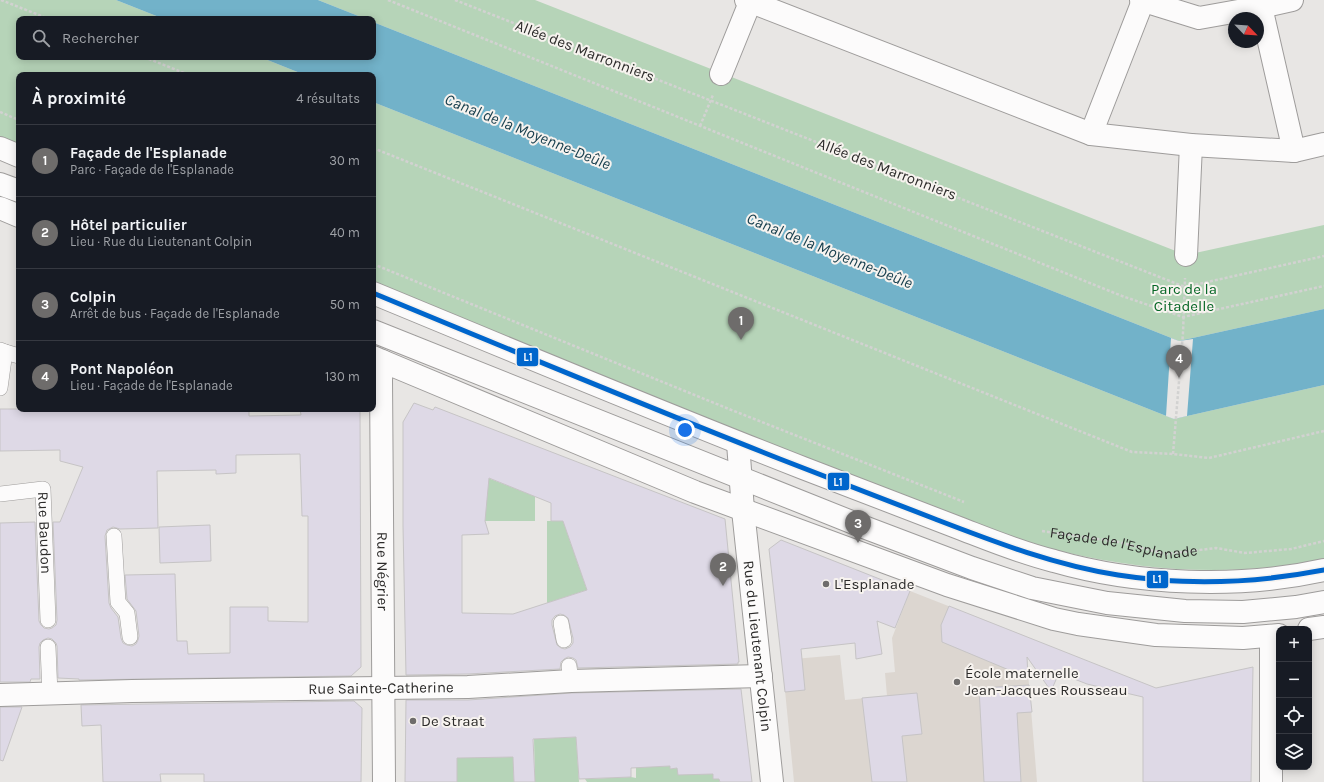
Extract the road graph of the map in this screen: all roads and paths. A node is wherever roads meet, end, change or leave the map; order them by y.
1 (1, 0) edge
2 (388, 0) edge
3 (455, 0) edge
4 (1142, 0) edge
5 (1292, 0) edge
6 (749, 1) edge
7 (1261, 7) junction
8 (41, 16) edge
9 (152, 60) edge
10 (182, 72) edge
11 (721, 74) joint
12 (711, 100) junction
13 (0, 112) edge
14 (16, 119) edge
15 (700, 126) junction
16 (1091, 134) junction
17 (1324, 144) edge
18 (1191, 145) junction
19 (0, 148) edge
20 (376, 149) edge
21 (1294, 151) junction
22 (16, 155) edge
23 (0, 184) edge
24 (16, 190) edge
25 (0, 208) edge
26 (16, 215) edge
27 (1186, 255) joint
28 (1324, 256) edge
29 (376, 265) edge
30 (1324, 286) edge
31 (1185, 287) junction
32 (376, 294) edge
33 (1183, 317) junction
34 (376, 332) edge
35 (8, 353) edge
36 (378, 359) edge
37 (0, 388) edge
38 (1324, 431) edge
39 (738, 443) junction
40 (1173, 454) junction
41 (741, 478) junction
42 (0, 494) edge
43 (968, 504) dead end
44 (743, 510) junction
45 (1034, 530) dead end
46 (114, 536) dead end
47 (1324, 542) edge
48 (1324, 570) edge
49 (1324, 602) edge
50 (48, 620) dead end
51 (561, 623) dead end
52 (1324, 627) edge
53 (1312, 629) edge
54 (1275, 636) edge
55 (130, 637) dead end
56 (564, 640) dead end
57 (48, 647) dead end
58 (761, 676) junction
59 (384, 688) junction
60 (50, 694) junction
61 (0, 695) edge
62 (384, 782) edge
63 (772, 782) edge
64 (1271, 782) edge

1 - 8 path
2 - 15 path
3 - 12 path, Allée des Marronniers
4 - 7 street
4 - 16 street
5 - 7 street
6 - 11 street
6 - 16 street
7 - 21 street
9 - 10 path
11 - 12 path
12 - 15 path
12 - 31 path, Allée des Marronniers
13 - 14 path
15 - 33 path
16 - 18 street
17 - 21 street
18 - 21 street
18 - 27 street
19 - 22 street
20 - 40 path
23 - 24 street
25 - 26 street
27 - 31 path
28 - 31 path
29 - 43 path
30 - 33 path
31 - 33 path
32 - 39 street, Façade de l'Esplanade
33 - 40 path
34 - 41 street
35 - 37 lane
36 - 44 street
36 - 59 street, Rue Négrier
38 - 40 path
39 - 41 street, Rue du Lieutenant Colpin
39 - 48 street, Façade de l'Esplanade
41 - 44 street, Rue du Lieutenant Colpin
41 - 49 street
42 - 50 lane, Rue Baudon
44 - 54 street
44 - 58 street, Rue du Lieutenant Colpin
45 - 47 path, Façade de l'Esplanade
46 - 55 lane
51 - 56 lane
52 - 53 street
54 - 64 street
57 - 60 lane
58 - 59 street, Rue Sainte-Catherine
58 - 63 street, Rue du Lieutenant Colpin
59 - 60 street, Rue Sainte-Catherine
59 - 62 street, Rue Négrier
60 - 61 street, Rue Sainte-Catherine

